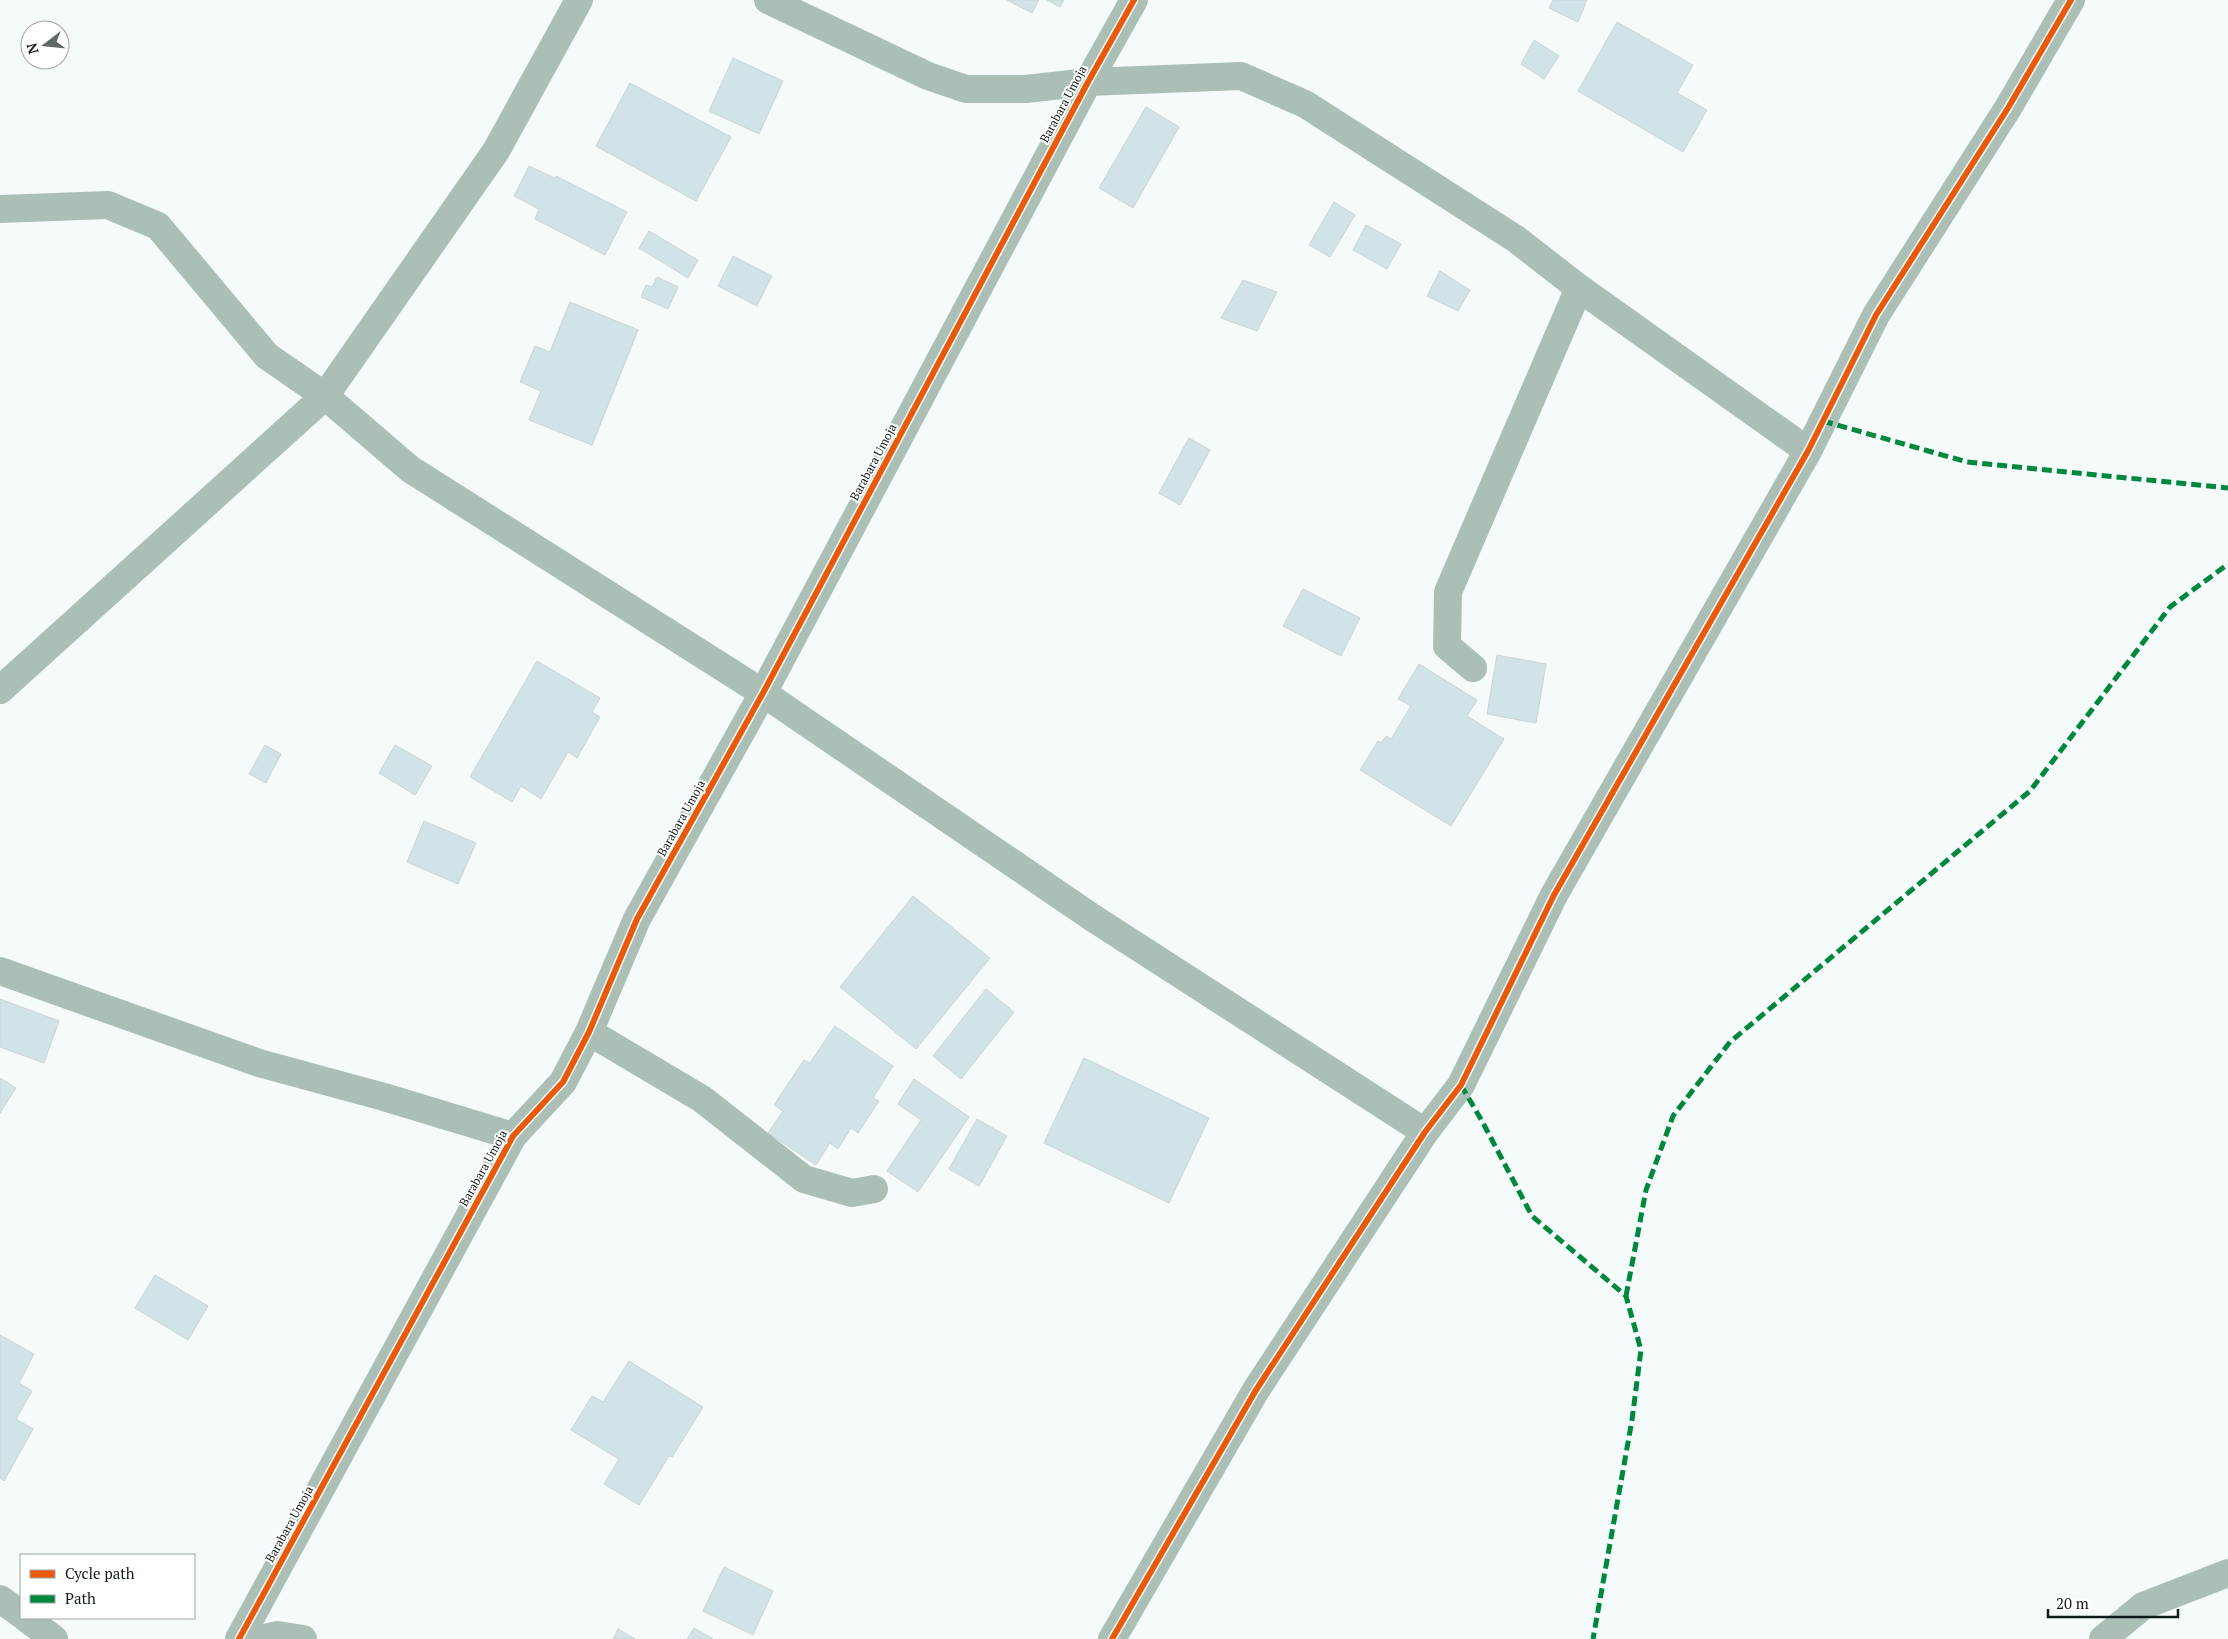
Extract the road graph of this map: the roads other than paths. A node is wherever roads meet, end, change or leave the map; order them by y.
1 (579, 0) edge
2 (768, 0) edge
3 (1134, 0) edge
4 (2072, 0) edge
5 (1088, 82) junction
6 (0, 209) edge
7 (1579, 288) junction
8 (325, 396) junction
9 (1808, 451) junction
10 (1473, 668) dead end
11 (0, 690) edge
12 (763, 693) junction
13 (0, 972) edge
14 (589, 1032) junction
15 (1425, 1132) junction
16 (512, 1136) junction
17 (874, 1189) dead end
18 (2228, 1574) edge
19 (0, 1598) edge
20 (20, 1613) edge
21 (27, 1619) edge
22 (54, 1639) edge
23 (239, 1639) edge
24 (261, 1639) edge
25 (302, 1639) edge
26 (1112, 1639) edge
27 (2104, 1639) edge

1 - 8 street
2 - 5 street
3 - 5 street, Barabara Umoja
4 - 9 street
5 - 7 street
5 - 12 street, Barabara Umoja
6 - 8 street
7 - 9 street
7 - 10 street
8 - 11 street
8 - 12 street
9 - 15 street
12 - 14 street, Barabara Umoja
12 - 15 street
13 - 16 street
14 - 16 street, Barabara Umoja
14 - 17 street
15 - 26 street
16 - 23 street, Barabara Umoja
18 - 27 street
19 - 20 street
21 - 22 street
24 - 25 street

